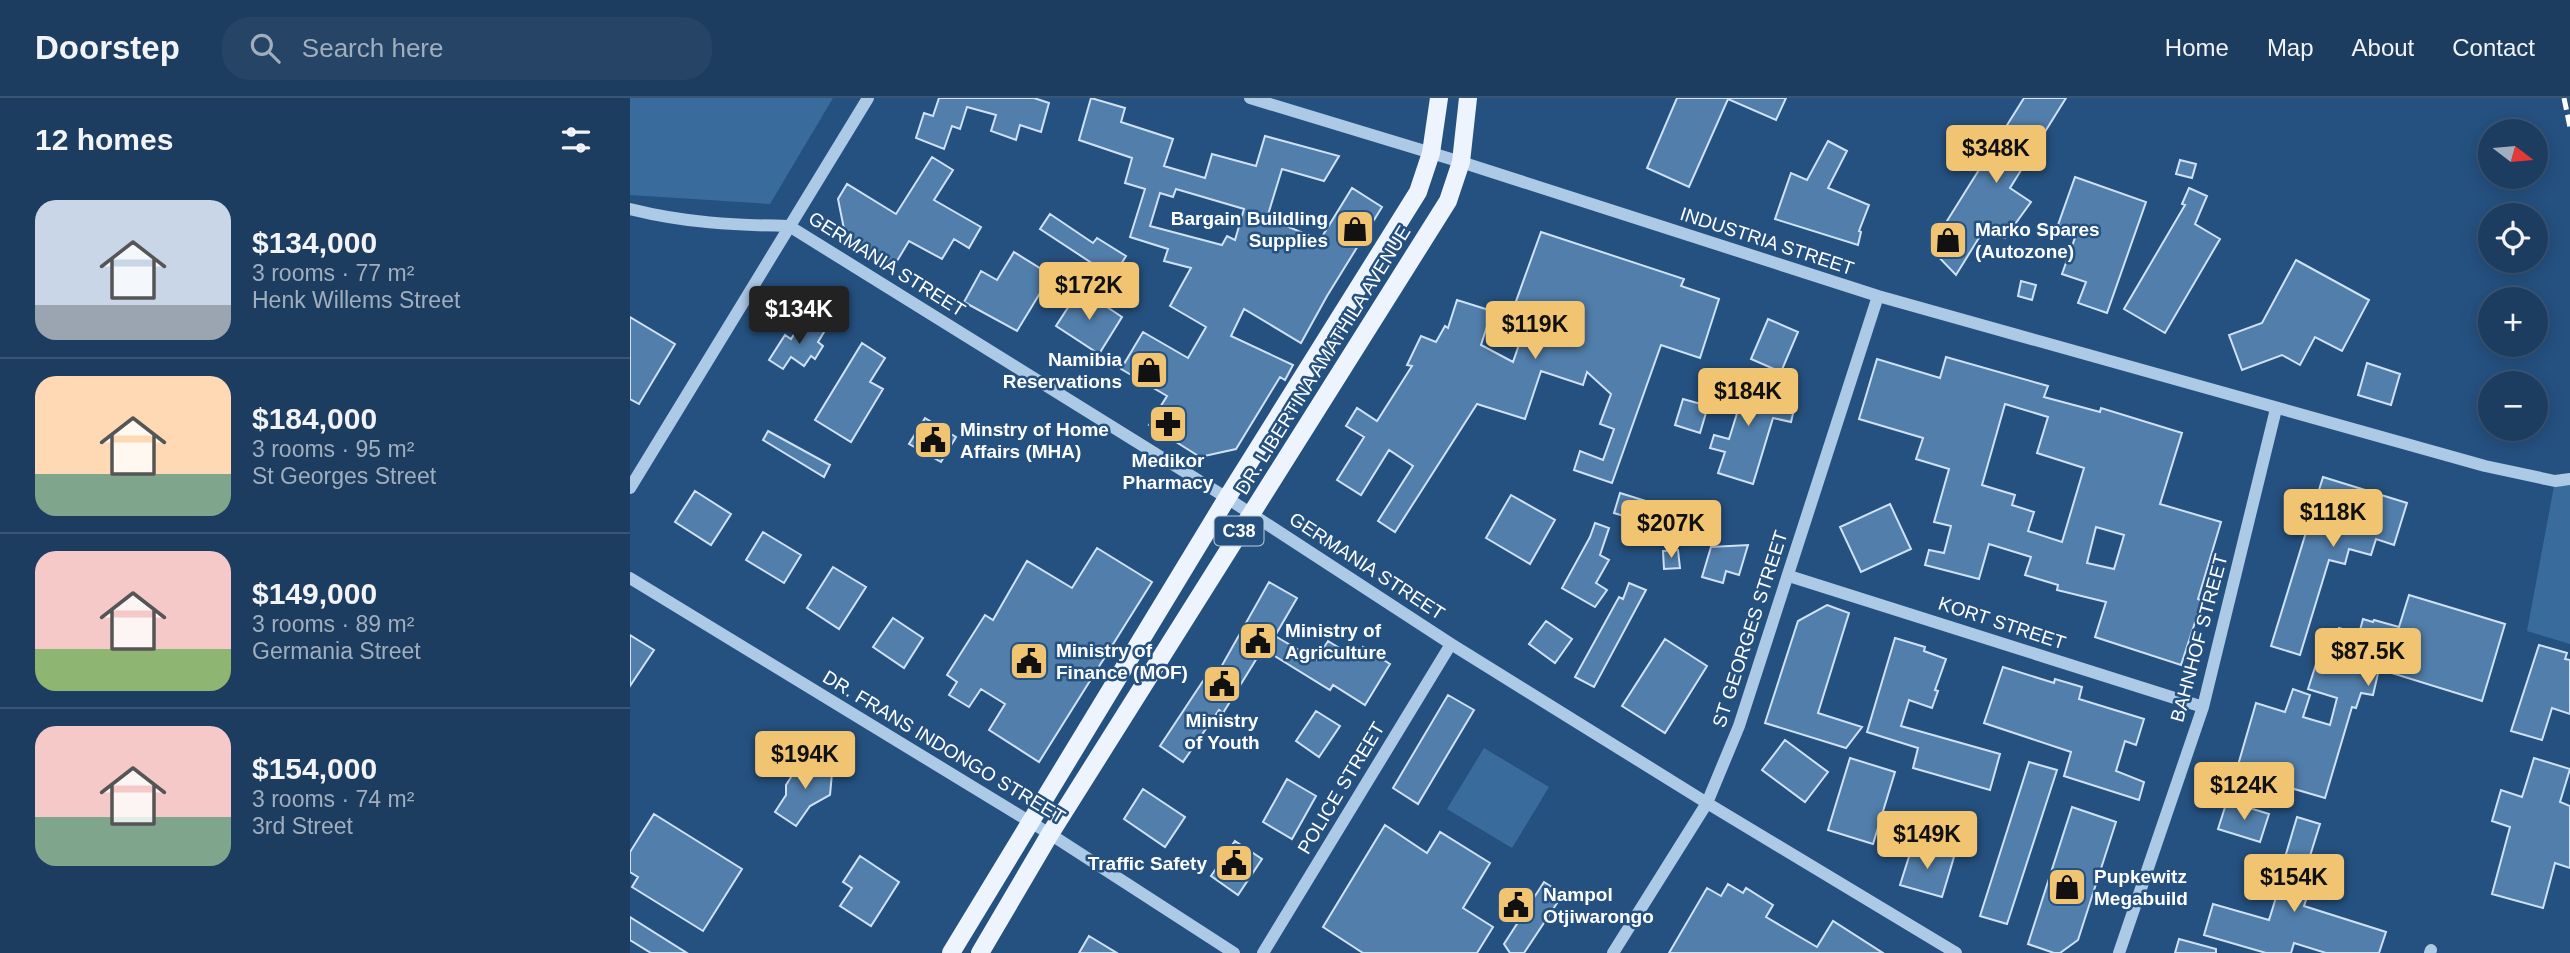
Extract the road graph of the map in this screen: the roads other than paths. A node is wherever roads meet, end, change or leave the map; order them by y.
1 (868, 98) edge
2 (1250, 98) edge
3 (1439, 98) edge
4 (1468, 98) edge
5 (1431, 153) junction
6 (1461, 162) junction
7 (630, 209) edge
8 (789, 226) junction
9 (1878, 296) junction
10 (2276, 409) junction
11 (2570, 479) edge
12 (630, 488) edge
13 (1227, 498) junction
14 (1250, 513) junction
15 (1788, 576) junction
16 (630, 578) edge
17 (1451, 644) junction
18 (2203, 707) junction
19 (1707, 803) junction
20 (1029, 822) junction
21 (1050, 834) junction
22 (951, 953) edge
23 (980, 953) edge
24 (1234, 953) edge
25 (1263, 953) edge
26 (1613, 953) edge
27 (1956, 953) edge
28 (2119, 953) edge

1 - 8 street
2 - 5 street, INDUSTRIA STREET
3 - 5 main road, DR. LIBERTINA AMATHILA AVENUE / C38
4 - 6 main road, DR. LIBERTINA AMATHILA AVENUE / C38
5 - 6 street, INDUSTRIA STREET
5 - 13 main road, DR. LIBERTINA AMATHILA AVENUE / C38
6 - 9 street, INDUSTRIA STREET
6 - 14 main road, DR. LIBERTINA AMATHILA AVENUE / C38
7 - 8 street, GERMANIA STREET
8 - 12 street
8 - 13 street, GERMANIA STREET
9 - 10 street, INDUSTRIA STREET
9 - 15 street, ST GEORGES STREET
10 - 11 street, INDUSTRIA STREET
10 - 18 street, BAHNHOF STREET
13 - 14 street, GERMANIA STREET
13 - 20 main road, DR. LIBERTINA AMATHILA AVENUE / C38
14 - 17 street, GERMANIA STREET
14 - 21 main road, DR. LIBERTINA AMATHILA AVENUE / C38
15 - 18 street, KORT STREET
15 - 19 street, ST GEORGES STREET
16 - 20 street, DR. FRANS INDONGO STREET
17 - 19 street, GERMANIA STREET
17 - 25 street, POLICE STREET
18 - 28 street, BAHNHOF STREET
19 - 26 street, ST GEORGES STREET
19 - 27 street, GERMANIA STREET
20 - 21 street, DR. FRANS INDONGO STREET
20 - 22 main road, DR. LIBERTINA AMATHILA AVENUE / C38
21 - 23 main road, DR. LIBERTINA AMATHILA AVENUE / C38
21 - 24 street, DR. FRANS INDONGO STREET

